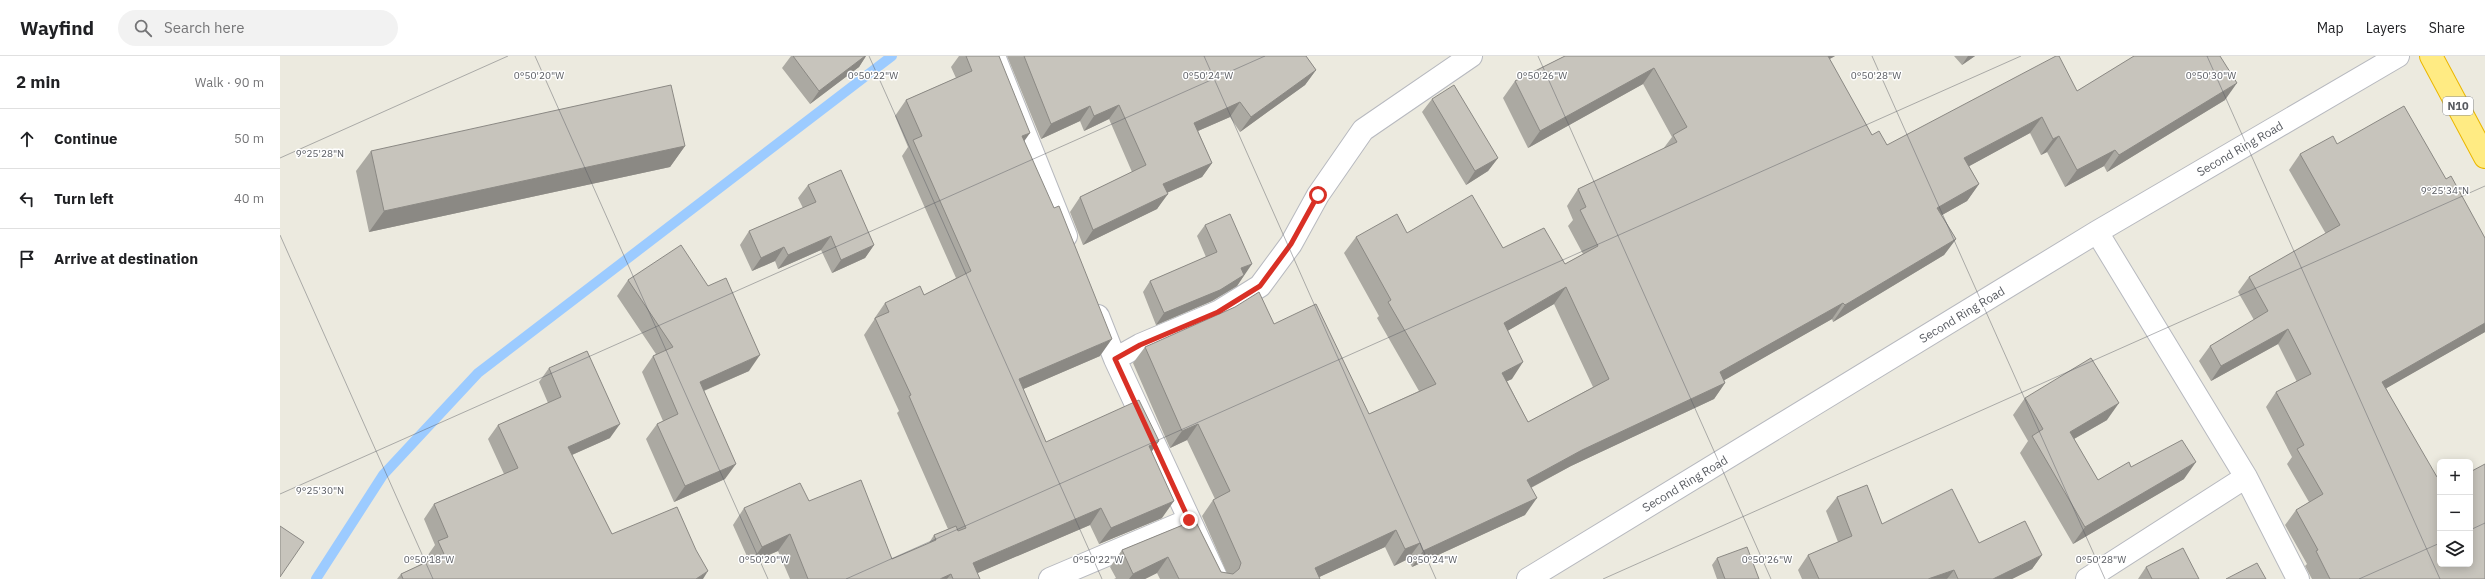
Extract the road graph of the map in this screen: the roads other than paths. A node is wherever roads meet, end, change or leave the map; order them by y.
1 (994, 56) edge
2 (1471, 56) edge
3 (2398, 56) edge
4 (2432, 56) edge
5 (2485, 157) edge
6 (2098, 232) junction
7 (1074, 256) edge
8 (1091, 300) edge
9 (1115, 359) junction
10 (2246, 478) junction
11 (1189, 520) junction
12 (1541, 576) edge
13 (1050, 579) edge
14 (1217, 579) edge
15 (2087, 579) edge
16 (2298, 579) edge

1 - 7 street
2 - 9 street
3 - 6 street, Second Ring Road
4 - 5 highway, N10
6 - 10 street
6 - 12 street, Second Ring Road
8 - 9 street
9 - 11 street
10 - 15 street
10 - 16 street
11 - 13 street
11 - 14 street

